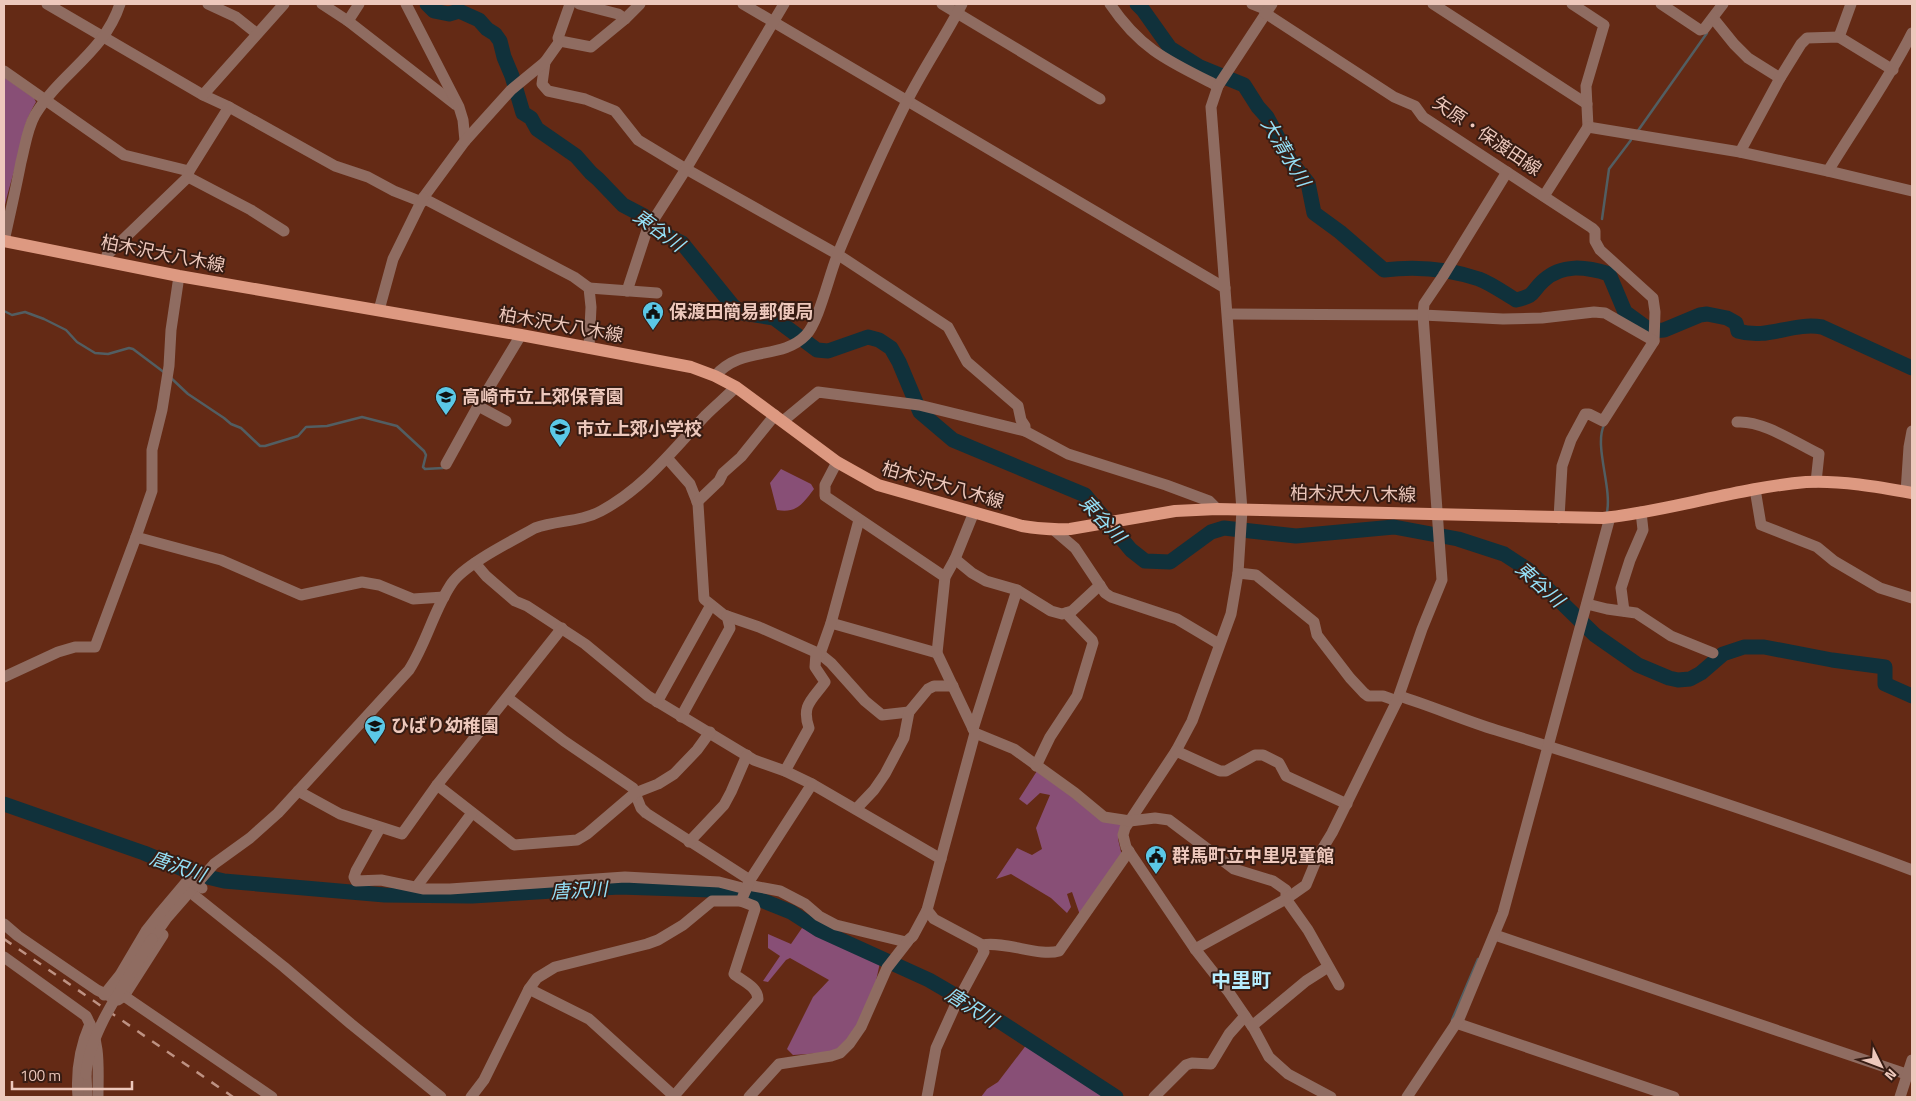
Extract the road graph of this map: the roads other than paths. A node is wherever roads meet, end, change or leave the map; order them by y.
1 (48, 4) edge
2 (120, 4) edge
3 (208, 4) edge
4 (284, 4) edge
5 (322, 4) edge
6 (359, 4) edge
7 (406, 4) edge
8 (570, 4) edge
9 (579, 4) edge
10 (640, 4) edge
11 (743, 4) edge
12 (784, 4) edge
13 (942, 4) edge
14 (1110, 4) edge
15 (1252, 4) edge
16 (1433, 4) edge
17 (1661, 4) edge
18 (1723, 4) edge
19 (1851, 4) edge
20 (1578, 6) edge
21 (960, 8) edge
22 (1268, 9) edge
23 (1713, 18) junction
24 (625, 19) junction
25 (348, 21) junction
26 (773, 21) junction
27 (256, 33) junction
28 (1912, 33) edge
29 (105, 37) junction
30 (1839, 37) junction
31 (560, 40) junction
32 (545, 62) junction
33 (1893, 70) junction
34 (4, 71) edge
35 (1780, 78) junction
36 (1219, 83) junction
37 (203, 95) junction
38 (1100, 99) dead end
39 (46, 100) junction
40 (907, 101) junction
41 (1587, 104) junction
42 (230, 107) junction
43 (459, 107) junction
44 (1588, 127) junction
45 (465, 141) junction
46 (1740, 152) junction
47 (686, 169) junction
48 (1828, 171) junction
49 (1507, 172) junction
50 (188, 174) junction
51 (1912, 191) edge
52 (1544, 196) junction
53 (425, 201) junction
54 (284, 231) dead end
55 (4, 241) edge
56 (837, 254) junction
57 (107, 261) junction
58 (179, 276) junction
59 (589, 288) junction
60 (1225, 288) junction
61 (628, 291) junction
62 (657, 293) dead end
63 (379, 310) junction
64 (1228, 314) junction
65 (1423, 315) junction
66 (521, 335) junction
67 (1654, 339) junction
68 (589, 348) junction
69 (715, 376) junction
70 (736, 387) junction
71 (478, 406) junction
72 (779, 418) junction
73 (506, 421) dead end
74 (1736, 422) dead end
75 (1025, 431) junction
76 (1912, 431) edge
77 (667, 458) junction
78 (837, 462) junction
79 (446, 464) dead end
80 (1816, 482) junction
81 (1755, 488) junction
82 (1909, 492) edge
83 (697, 502) junction
84 (1217, 509) junction
85 (1242, 510) junction
86 (974, 512) junction
87 (1641, 512) junction
88 (1438, 513) junction
89 (1610, 517) junction
90 (1559, 518) junction
91 (858, 520) junction
92 (1054, 530) junction
93 (136, 537) junction
94 (954, 559) junction
95 (475, 563) junction
96 (1238, 574) junction
97 (945, 577) junction
98 (1100, 586) junction
99 (1017, 590) junction
100 (444, 597) junction
101 (1912, 598) edge
102 (711, 606) junction
103 (1587, 606) junction
104 (1624, 611) junction
105 (1066, 612) junction
106 (726, 616) junction
107 (831, 623) junction
108 (562, 628) junction
109 (1219, 644) junction
110 (937, 653) junction
111 (1713, 653) dead end
112 (818, 654) junction
113 (4, 677) edge
114 (953, 686) junction
115 (508, 698) junction
116 (1398, 699) junction
117 (657, 702) junction
118 (909, 712) junction
119 (681, 716) junction
120 (974, 731) junction
121 (710, 732) junction
122 (1548, 746) junction
123 (1176, 751) junction
124 (747, 755) junction
125 (1036, 766) junction
126 (785, 771) junction
127 (812, 784) junction
128 (437, 785) junction
129 (298, 791) junction
130 (635, 793) junction
131 (1346, 804) junction
132 (856, 809) junction
133 (472, 813) junction
134 (1130, 821) junction
135 (380, 828) junction
136 (689, 842) junction
137 (1129, 851) junction
138 (940, 859) junction
139 (1912, 870) edge
140 (417, 886) junction
141 (747, 886) junction
142 (197, 887) junction
143 (1286, 899) junction
144 (741, 901) junction
145 (927, 910) junction
146 (4, 924) edge
147 (1495, 935) junction
148 (908, 941) junction
149 (982, 945) junction
150 (1194, 949) junction
151 (4, 957) edge
152 (1328, 968) junction
153 (1339, 985) dead end
154 (529, 989) junction
155 (104, 995) junction
156 (124, 996) junction
157 (1245, 1016) junction
158 (1456, 1023) junction
159 (90, 1024) junction
160 (1252, 1026) junction
161 (1912, 1060) edge
162 (79, 1062) junction
163 (98, 1065) junction
164 (1910, 1075) edge
165 (78, 1097) edge
166 (86, 1097) edge
167 (98, 1097) edge
168 (272, 1097) edge
169 (441, 1097) edge
170 (471, 1097) edge
171 (675, 1097) edge
172 (749, 1097) edge
173 (927, 1097) edge
174 (1154, 1097) edge
175 (1330, 1097) edge
176 (1407, 1097) edge
177 (1674, 1097) edge
178 (1900, 1097) edge

1 - 29 street
2 - 29 street
3 - 27 street
4 - 27 street
5 - 25 street
6 - 25 street
7 - 43 street
8 - 31 street
9 - 24 street
10 - 24 street
11 - 26 street
12 - 26 street
13 - 21 street
14 - 36 street
15 - 22 street, 矢原・保渡田線
16 - 41 street
17 - 23 street
18 - 23 street
19 - 30 street
20 - 41 street
21 - 38 street
21 - 40 street
22 - 36 street
22 - 49 street, 矢原・保渡田線
23 - 35 street
24 - 31 street
25 - 43 street
26 - 40 street
26 - 47 street
27 - 37 street
28 - 33 street
29 - 37 street
29 - 39 street
30 - 33 street
30 - 35 street
31 - 32 street
32 - 45 street
32 - 47 street
33 - 48 street
34 - 39 street
35 - 46 street
36 - 60 street
37 - 42 street
39 - 50 street
39 - 55 street
40 - 56 street
40 - 60 street
41 - 44 street
42 - 50 street
42 - 53 street
43 - 45 street
44 - 46 street
44 - 52 street, 矢原・保渡田線
45 - 53 street
46 - 48 street
47 - 56 street
47 - 61 street
48 - 51 street
49 - 52 street, 矢原・保渡田線
49 - 65 street
50 - 54 street
50 - 57 street
52 - 67 street
53 - 59 street
53 - 63 street
55 - 57 main road, 柏木沢大八木線
56 - 69 street
56 - 75 street
57 - 58 main road, 柏木沢大八木線
58 - 63 main road, 柏木沢大八木線
58 - 93 street
59 - 61 street
59 - 68 street
60 - 64 street
61 - 62 street
63 - 66 main road, 柏木沢大八木線
64 - 65 street
64 - 85 street
65 - 67 street
65 - 88 street
66 - 68 main road, 柏木沢大八木線
66 - 71 street
67 - 90 street
68 - 69 main road, 柏木沢大八木線
69 - 70 main road, 柏木沢大八木線
70 - 72 main road, 柏木沢大八木線
70 - 77 street
71 - 73 street
71 - 79 street
72 - 75 street
72 - 78 main road, 柏木沢大八木線
72 - 83 street
74 - 80 street
75 - 84 street
76 - 82 street
77 - 83 street
77 - 95 street
78 - 86 main road, 柏木沢大八木線
78 - 91 street
80 - 81 main road, 柏木沢大八木線
80 - 82 main road, 柏木沢大八木線
81 - 87 main road, 柏木沢大八木線
81 - 101 street
83 - 102 street
84 - 85 main road, 柏木沢大八木線
84 - 92 main road, 柏木沢大八木線
85 - 88 main road, 柏木沢大八木線
85 - 96 street
86 - 92 main road, 柏木沢大八木線
86 - 94 street
87 - 89 main road, 柏木沢大八木線
87 - 104 street
88 - 90 main road, 柏木沢大八木線
88 - 116 street
89 - 90 main road, 柏木沢大八木線
89 - 103 street
91 - 97 street
91 - 107 street
92 - 98 street
93 - 100 street
93 - 113 street
94 - 97 street
94 - 99 street
95 - 100 street
95 - 108 street
96 - 109 street
96 - 116 street
97 - 110 street
98 - 105 street
98 - 109 street
99 - 105 street
99 - 120 street
100 - 129 street
102 - 106 street
102 - 117 street
103 - 104 street
103 - 122 street
104 - 111 street
105 - 125 street
106 - 112 street
106 - 119 street
107 - 110 street
107 - 112 street
108 - 115 street
108 - 117 street
109 - 123 street
110 - 114 street
112 - 118 street
112 - 126 street
114 - 118 street
114 - 120 street
115 - 128 street
115 - 130 street
116 - 122 street
116 - 131 street
117 - 119 street
118 - 132 street
119 - 121 street
120 - 125 street
120 - 138 street
121 - 124 street
121 - 130 street
122 - 139 street
122 - 147 street
123 - 131 street
123 - 134 street
124 - 126 street
124 - 136 street
125 - 134 street
126 - 127 street
127 - 132 street
127 - 141 street
128 - 133 street
128 - 135 street
129 - 135 street
129 - 142 street
130 - 133 street
130 - 136 street
131 - 143 street
132 - 138 street
133 - 140 street
134 - 137 street
134 - 143 street
135 - 140 street
136 - 141 street
137 - 149 street
137 - 150 street
138 - 145 street
140 - 141 street
141 - 144 street
141 - 148 street
142 - 155 street
142 - 156 street
142 - 166 street, bridge
142 - 169 street
143 - 150 street
143 - 152 street
144 - 154 street
144 - 171 street
145 - 148 street
145 - 149 street
146 - 155 street
147 - 158 street
147 - 164 street
148 - 172 street
149 - 173 street
150 - 157 street
151 - 159 street
152 - 153 street
152 - 160 street
154 - 170 street
154 - 171 street
155 - 156 street
156 - 168 street
157 - 160 street
157 - 174 street
158 - 176 street
158 - 177 street
159 - 162 street
159 - 163 street
160 - 175 street
161 - 164 street
162 - 163 street
162 - 165 street
163 - 167 street
164 - 178 street

